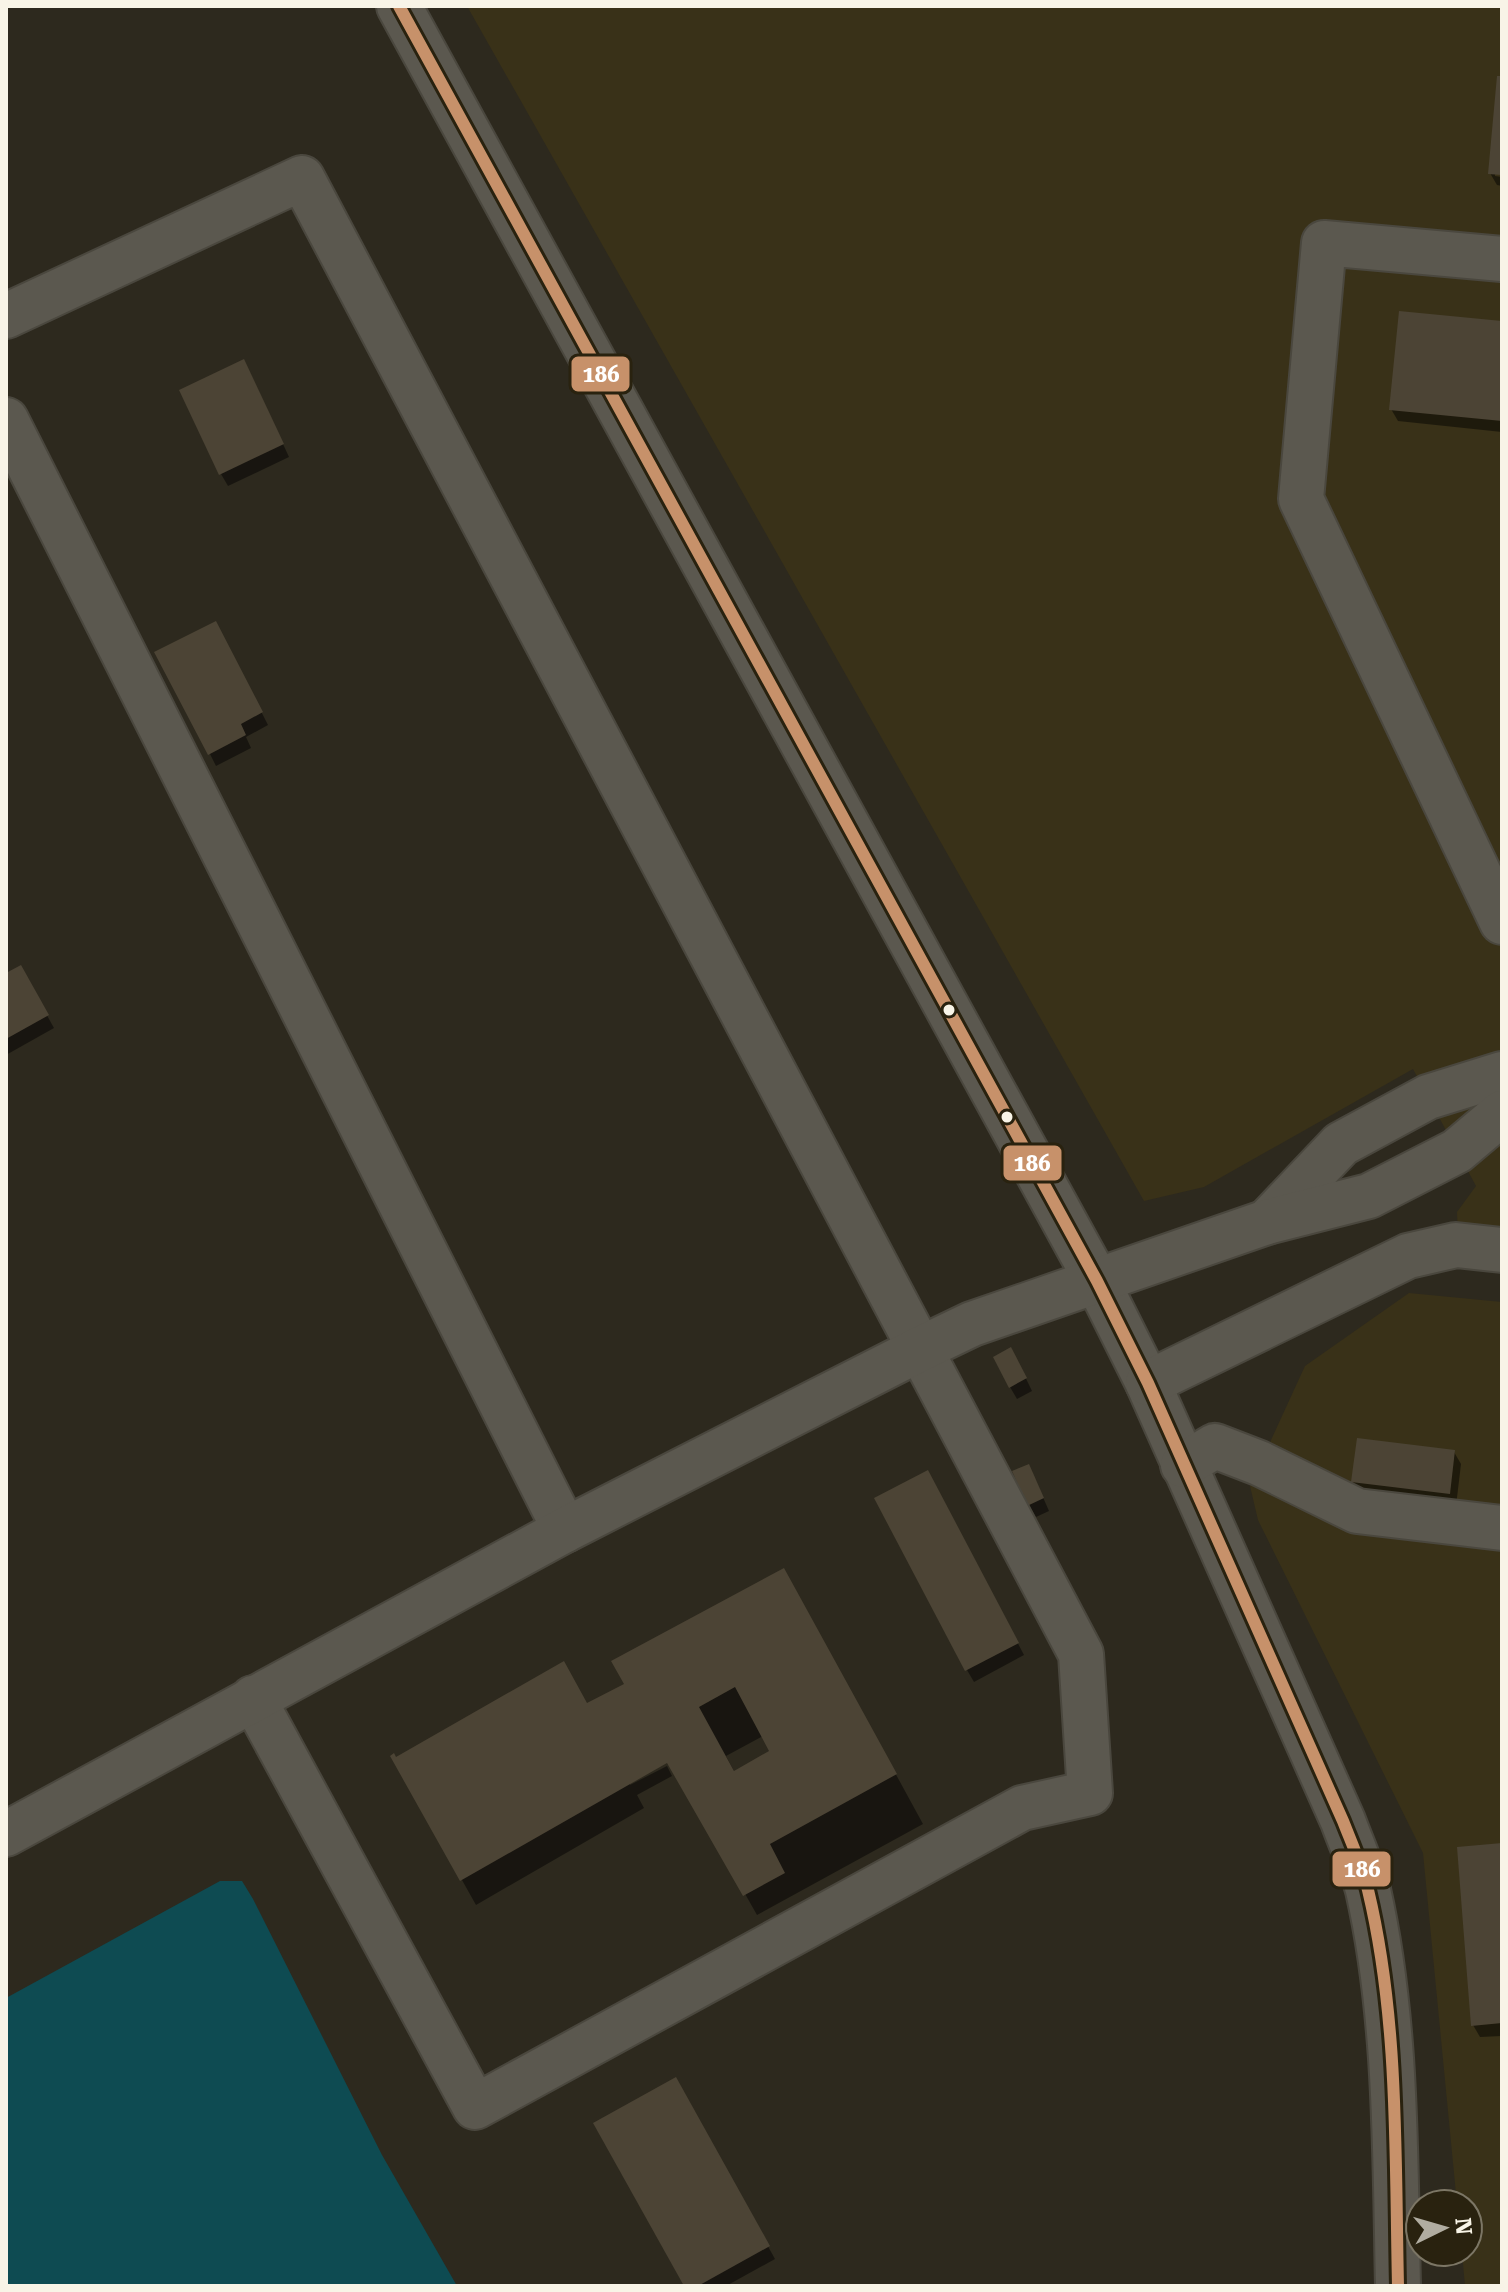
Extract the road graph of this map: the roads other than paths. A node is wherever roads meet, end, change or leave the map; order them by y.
1 (399, 6) edge
2 (1502, 259) edge
3 (6, 316) edge
4 (6, 420) edge
5 (1502, 922) edge
6 (1502, 1074) edge
7 (1502, 1113) edge
8 (1267, 1222) junction
9 (1502, 1250) edge
10 (1097, 1281) junction
11 (920, 1349) junction
12 (1148, 1383) junction
13 (1183, 1465) junction
14 (1502, 1528) edge
15 (565, 1530) junction
16 (253, 1698) junction
17 (6, 1834) edge
18 (1398, 2286) edge

1 - 10 street
2 - 5 street
3 - 11 street
4 - 15 street
6 - 8 street
7 - 8 street
8 - 10 street
9 - 12 street
10 - 11 street
10 - 12 street
11 - 15 street
11 - 16 street
12 - 13 street
13 - 14 street
13 - 18 street
15 - 16 street
16 - 17 street

